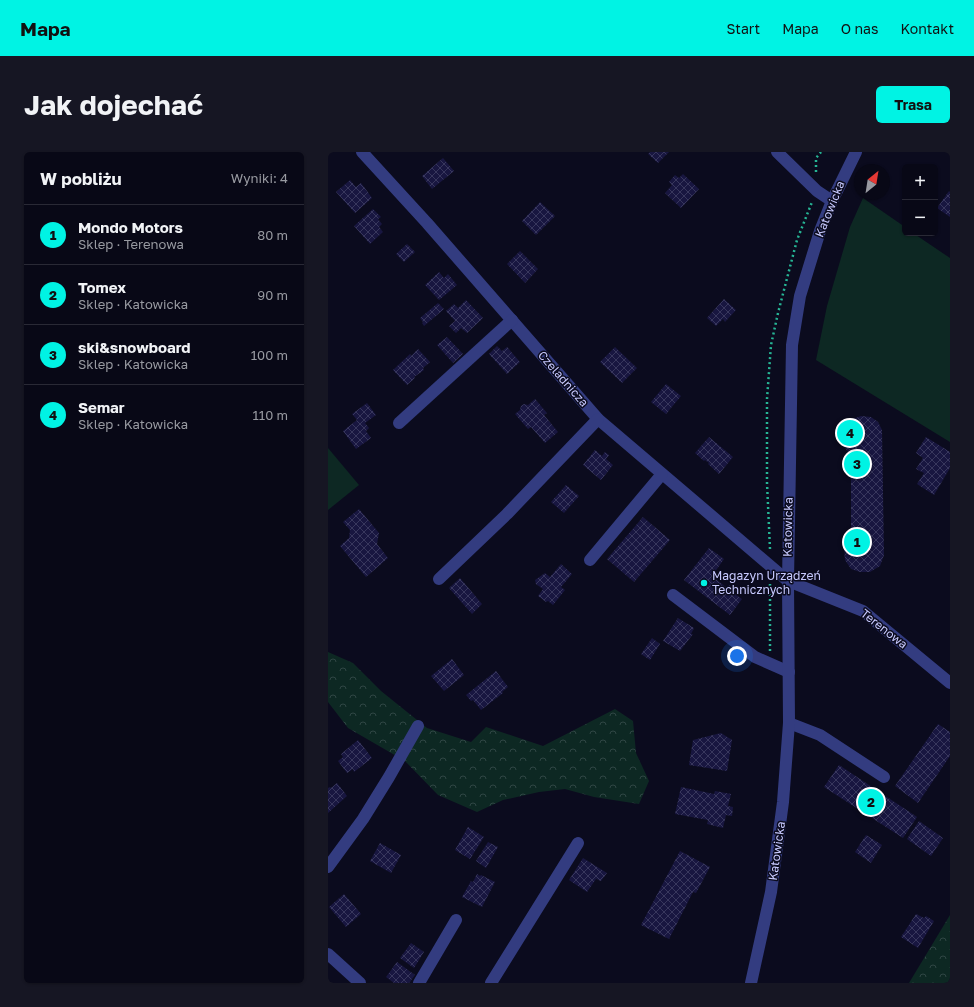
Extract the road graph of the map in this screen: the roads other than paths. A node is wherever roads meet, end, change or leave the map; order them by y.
1 (362, 152) edge
2 (777, 152) edge
3 (856, 152) edge
4 (832, 201) junction
5 (512, 320) junction
6 (598, 419) junction
7 (399, 423) dead end
8 (662, 474) junction
9 (590, 560) dead end
10 (439, 579) dead end
11 (788, 581) junction
12 (673, 595) dead end
13 (789, 672) junction
14 (950, 683) edge
15 (789, 723) junction
16 (418, 726) dead end
17 (884, 777) dead end
18 (578, 843) dead end
19 (328, 866) edge
20 (456, 920) dead end
21 (328, 954) edge
22 (360, 983) edge
23 (419, 983) edge
24 (492, 983) edge
25 (751, 983) edge

1 - 5 street, Czeladnicza
2 - 4 street
3 - 4 street, Katowicka
4 - 11 street, Katowicka
5 - 6 street, Czeladnicza
5 - 7 street
6 - 8 street, Czeladnicza
6 - 10 street
8 - 9 street
8 - 11 street, Czeladnicza
11 - 13 street, Katowicka
11 - 14 street, Terenowa
12 - 13 street
13 - 15 street, Katowicka
15 - 17 street
15 - 25 street, Katowicka
16 - 19 street
18 - 24 street
20 - 23 street
21 - 22 street

